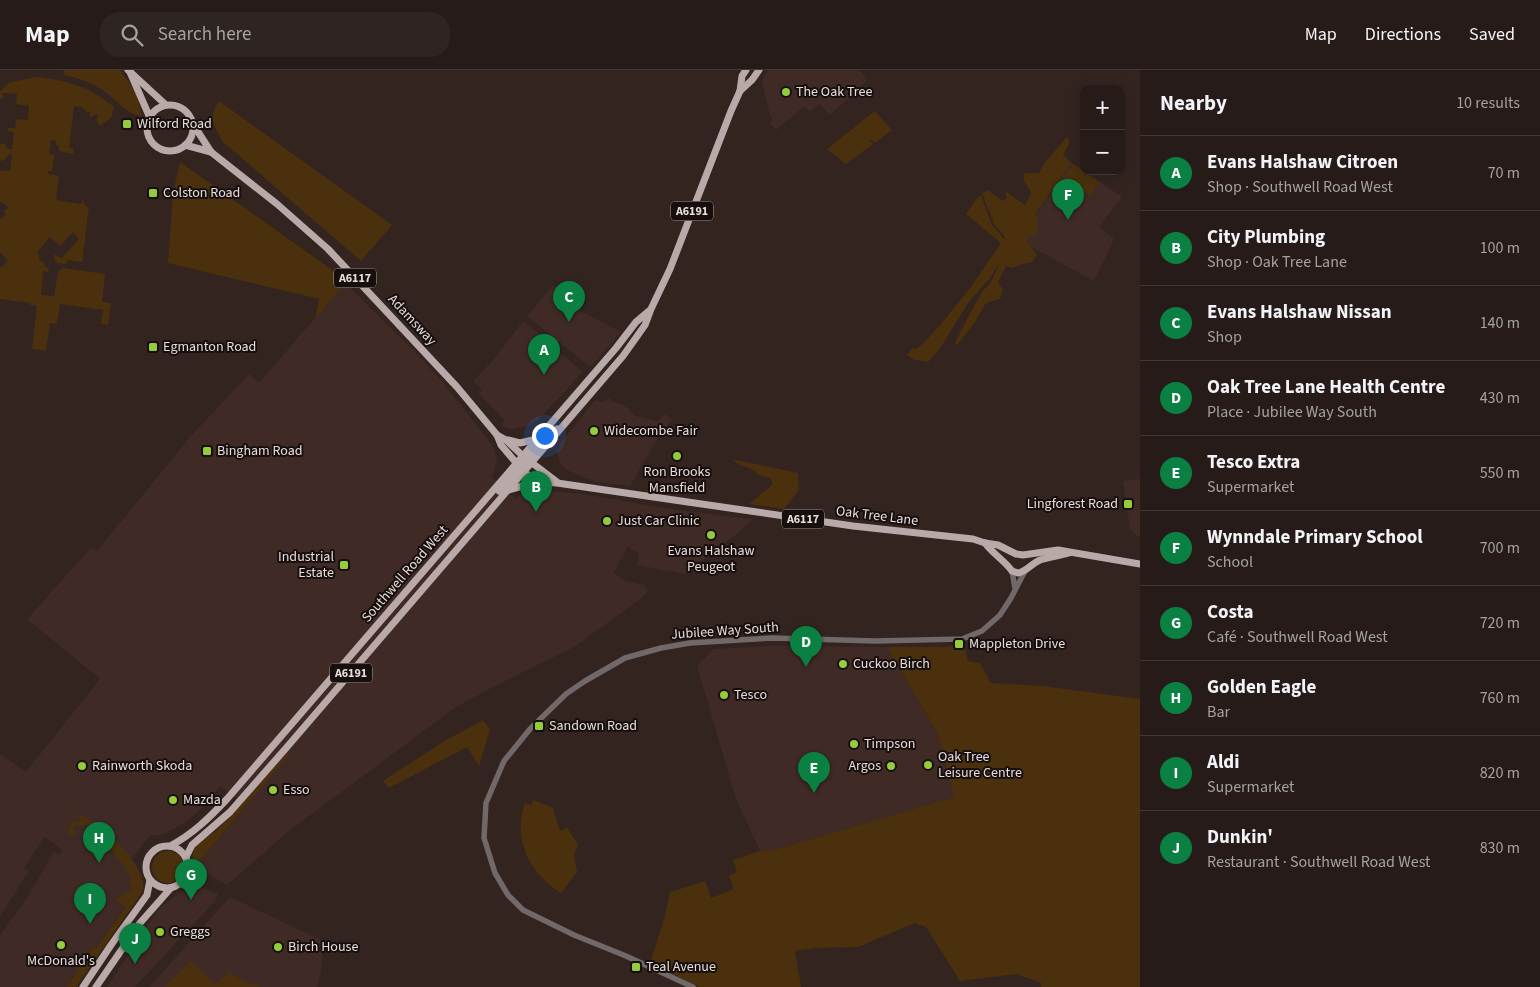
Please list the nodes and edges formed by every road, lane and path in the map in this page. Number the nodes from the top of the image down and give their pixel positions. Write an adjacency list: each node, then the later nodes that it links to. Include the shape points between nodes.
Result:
1 (746, 70): 4 (main road, Southwell Road West / A6191)
2 (759, 70): 4 (main road, Southwell Road West / A6191)
3 (129, 71): 5 (main road, A6117); 6 (main road, A6117)
4 (740, 91): 10 (main road, Southwell Road West / A6191)
5 (166, 105): 6 (main road); 7 (main road, A6117, via 184,110)
6 (150, 118): 8 (main road, A6117, via 150,138 158,146 170,150)
7 (193, 124): 8 (main road, via 192,136); 9 (main road, Adamsway / A6117)
8 (184, 145): 9 (main road, Adamsway / A6117)
9 (211, 152): 11 (main road, Adamsway / A6117, via 328,249 457,387)
10 (651, 309): 12 (main road, Southwell Road West / A6191, via 636,322); 14 (main road, Southwell Road West / A6191, via 645,325 623,356 566,423)
11 (497, 435): 13 (main road, Adamsway / A6117); 15 (main road, Adamsway / A6117)
12 (537, 439): 13 (main road, via 520,443); 14 (main road, Southwell Road West / A6191)
13 (506, 440): 14 (main road, Adamsway / A6117)
14 (527, 460): 15 (main road, Southwell Road West / A6191); 15 (main road); 17 (main road, A6117)
15 (520, 468): 16 (main road, Oak Tree Lane / A6117, via 534,480); 18 (main road, Southwell Road West / A6191); 26 (main road, Southwell Road West / A6191, via 476,511 227,799 201,827)
16 (544, 483): 17 (main road, Oak Tree Lane / A6117); 18 (main road)
17 (557, 483): 19 (main road, Oak Tree Lane / A6117)
18 (508, 491): 27 (main road, Southwell Road West / A6191, via 230,812 192,845)
19 (985, 543): 21 (main road, Oak Tree Lane / A6117); 23 (main road)
20 (1069, 553): 21 (main road, via 1058,550); 22 (main road); 24 (main road, via 1041,560)
21 (1020, 554): 23 (main road, via 1009,559); 24 (main road, via 1027,559)
22 (1140, 564)
23 (1010, 568): 24 (main road, via 1018,573); 25 (street)
24 (1026, 570): 25 (street, Jubilee Way South)
25 (1015, 588): 32 (street, Jubilee Way South, via 1007,606 992,623 962,639 772,638 690,643 624,658 566,694 530,729 504,761 486,803 484,838 495,873 508,895 523,910)
26 (170, 846): 27 (main road); 28 (main road, via 160,847 150,854 146,872)
27 (186, 857): 29 (main road, via 185,879)
28 (150, 880): 29 (main road, via 158,887); 30 (main road, via 147,895)
29 (170, 889): 31 (main road, via 140,923)
30 (83, 987)
31 (96, 987)
32 (693, 987)

